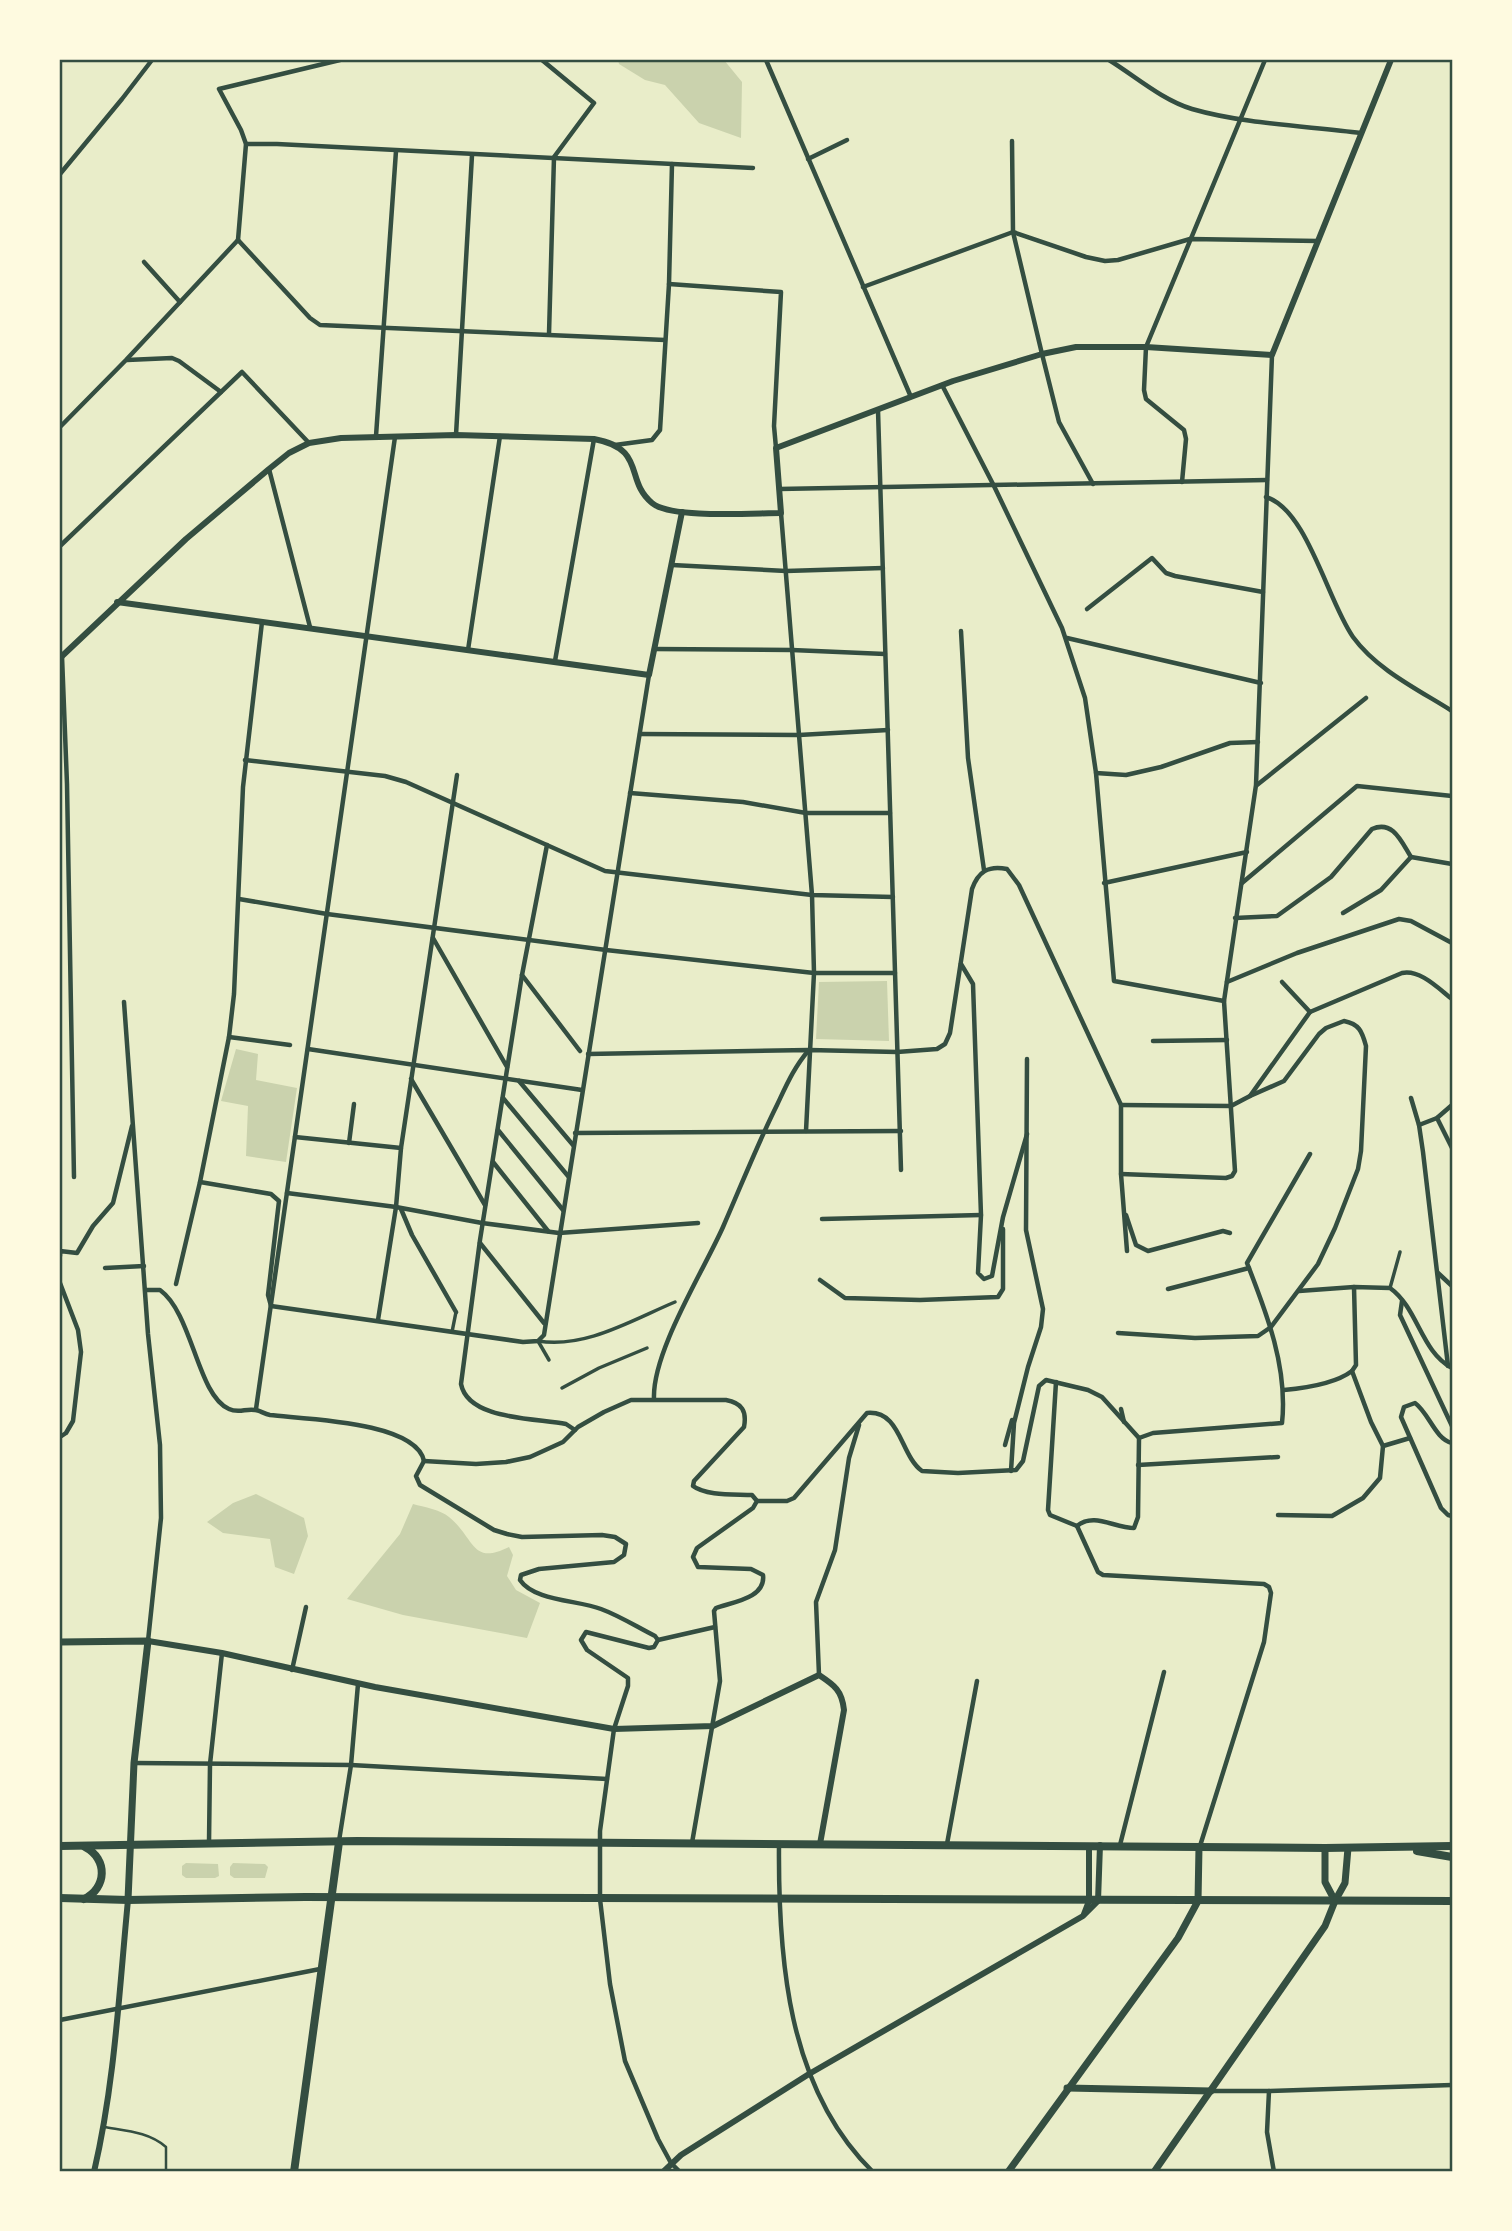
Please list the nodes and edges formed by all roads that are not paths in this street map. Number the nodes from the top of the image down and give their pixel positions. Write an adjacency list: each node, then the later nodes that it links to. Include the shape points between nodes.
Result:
1 (152, 60): 19 (street)
2 (340, 60): 12 (street, via 219,89)
3 (542, 60): 15 (street, via 594,103)
4 (766, 60): 16 (street)
5 (1109, 60): 8 (street, via 1177,103)
6 (1265, 60): 8 (street)
7 (1391, 60): 9 (street)
8 (1242, 118): 9 (street); 21 (street)
9 (1362, 133): 23 (street)
10 (847, 140): 16 (street)
11 (1012, 141): 20 (street)
12 (246, 144): 13 (street); 22 (street)
13 (396, 151): 14 (street); 28 (street)
14 (472, 155): 15 (street); 29 (street)
15 (554, 157): 17 (street); 30 (street)
16 (808, 159): 26 (street)
17 (672, 164): 18 (street); 25 (street)
18 (753, 168)
19 (60, 174)
20 (1013, 232): 21 (street, via 1105,261); 26 (street); 33 (street)
21 (1190, 239): 23 (street); 32 (street)
22 (238, 240): 27 (street); 28 (street, via 315,323)
23 (1319, 241): 34 (street)
24 (144, 262): 27 (street)
25 (669, 284): 31 (street); 48 (street, via 781,292)
26 (863, 287): 38 (street)
27 (180, 302): 35 (street)
28 (383, 327): 29 (street); 43 (street)
29 (461, 330): 30 (street); 41 (street)
30 (549, 334): 31 (street)
31 (666, 340): 47 (street, via 660,430 652,440)
32 (1146, 347): 33 (street, via 1076,347); 34 (street); 51 (street, via 1146,399 1184,430)
33 (1042, 354): 36 (street); 52 (street, via 1059,422)
34 (1272, 355): 50 (street)
35 (126, 360): 37 (street, via 172,358); 40 (street)
36 (942, 385): 38 (street); 53 (street)
37 (222, 392): 46 (street, via 242,372); 59 (street)
38 (911, 397): 39 (street)
39 (878, 410): 48 (street); 54 (street)
40 (60, 427)
41 (456, 435): 42 (street); 44 (street)
42 (500, 435): 45 (street); 72 (street)
43 (376, 436): 44 (street); 46 (street)
44 (394, 437): 69 (street)
45 (594, 439): 47 (street); 76 (street)
46 (309, 443): 49 (street)
47 (615, 445): 57 (street, via 628,457 654,505)
48 (776, 448): 55 (street)
49 (269, 468): 64 (street); 67 (street)
50 (1266, 480): 51 (street); 56 (street)
51 (1182, 482): 52 (street)
52 (1093, 484): 53 (street)
53 (994, 486): 54 (street); 70 (street)
54 (880, 488): 55 (street); 61 (street)
55 (779, 489): 58 (street)
56 (1266, 497): 63 (street); 80 (street, via 1279,503 1304,534 1343,621 1363,648)
57 (682, 512): 58 (street); 60 (street)
58 (781, 513): 62 (street)
59 (60, 546)
60 (671, 565): 62 (street); 71 (street)
61 (883, 568): 62 (street); 74 (street)
62 (786, 571): 73 (street)
63 (1264, 592): 65 (street, via 1175,576 1152,558); 78 (street)
64 (117, 602): 66 (street); 75 (street)
65 (1087, 609)
66 (262, 622): 67 (street); 85 (street)
67 (310, 627): 69 (street)
68 (961, 631): 101 (street, via 968,758)
69 (366, 635): 72 (street); 86 (street)
70 (1067, 638): 78 (street); 87 (street, via 1085,698)
71 (654, 649): 73 (street); 77 (street)
72 (468, 650): 76 (street)
73 (792, 650): 74 (street); 83 (street)
74 (885, 654): 81 (street)
75 (61, 657): 99 (street)
76 (555, 661): 77 (street)
77 (649, 675): 82 (street)
78 (1261, 682): 84 (street)
79 (1366, 698): 89 (street)
80 (1452, 711)
81 (888, 730): 83 (street); 94 (street)
82 (640, 734): 83 (street); 90 (street)
83 (799, 735): 93 (street)
84 (1258, 742): 87 (street, via 1230,743 1126,775); 89 (street)
85 (246, 760): 86 (street); 107 (street)
86 (347, 772): 92 (street, via 385,776); 109 (street)
87 (1096, 773): 103 (street)
88 (457, 775): 92 (street)
89 (1256, 785): 96 (street)
90 (630, 793): 93 (street, via 743,802); 102 (street)
91 (1452, 796): 104 (street, via 1357,786)
92 (454, 802): 95 (street); 111 (street)
93 (806, 813): 94 (street); 105 (street)
94 (890, 813): 106 (street)
95 (547, 845): 102 (street); 113 (street)
96 (1247, 852): 103 (street); 104 (street)
97 (1412, 857): 100 (street); 108 (street, via 1381,890); 110 (street, via 1392,828 1378,826 1331,877 1277,916)
98 (60, 859): 99 (street)
99 (69, 859): 168 (street)
100 (1452, 864)
101 (984, 870): 116 (street, via 972,889); 146 (street, via 1001,868 1012,874)
102 (618, 872): 105 (street); 115 (street)
103 (1104, 883): 123 (street, via 1114,981)
104 (1242, 883): 110 (street)
105 (812, 895): 106 (street); 117 (street)
106 (893, 897): 118 (street)
107 (239, 899): 109 (street); 126 (street)
108 (1343, 913)
109 (327, 914): 111 (street); 130 (street)
110 (1235, 918): 121 (street)
111 (434, 926): 112 (street); 113 (street)
112 (433, 937): 136 (street); 137 (street)
113 (528, 940): 115 (street); 119 (street)
114 (1452, 943): 121 (street, via 1399,919 1297,953)
115 (606, 950): 117 (street); 134 (street)
116 (961, 963): 133 (street, via 945,1044 937,1049); 175 (street, via 973,984)
117 (814, 973): 118 (street); 131 (street)
118 (895, 973): 133 (street)
119 (522, 975): 132 (street); 137 (street)
120 (1282, 982): 125 (street)
121 (1226, 983): 123 (street)
122 (1452, 999): 125 (street, via 1408,971)
123 (1224, 1001): 127 (street)
124 (124, 1002): 149 (street)
125 (1310, 1012): 142 (street)
126 (229, 1037): 129 (street); 169 (street)
127 (1227, 1040): 128 (street); 148 (street)
128 (1153, 1041)
129 (290, 1045)
130 (307, 1049): 136 (street); 158 (street)
131 (809, 1050): 133 (street); 134 (street); 153 (street, via 797,1063); 154 (street)
132 (580, 1051): 134 (street)
133 (897, 1052): 155 (street)
134 (588, 1057): 141 (street)
135 (1027, 1059): 157 (street)
136 (414, 1065): 138 (street); 139 (street)
137 (508, 1067): 139 (street)
138 (411, 1079): 161 (street); 171 (street)
139 (506, 1079): 140 (street); 143 (street)
140 (519, 1080): 141 (street); 160 (street)
141 (582, 1090): 156 (street)
142 (1250, 1096): 148 (street); 199 (street, via 1284,1080 1326,1028 1344,1021 1362,1032 1366,1046 1358,1169 1327,1248)
143 (503, 1097): 152 (street); 167 (street)
144 (1411, 1098): 151 (street)
145 (354, 1104): 159 (street)
146 (1121, 1105): 148 (street); 166 (street)
147 (1452, 1105): 150 (street)
148 (1231, 1106): 166 (street, via 1232,1175)
149 (134, 1118): 186 (street, via 113,1203 77,1253 60,1251); 188 (street)
150 (1437, 1118): 151 (street); 162 (street)
151 (1419, 1125): 190 (street)
152 (498, 1129): 164 (street); 174 (street)
153 (764, 1131): 154 (street); 156 (street); 220 (street, via 667,1343)
154 (806, 1131): 155 (street)
155 (901, 1131): 165 (street)
156 (575, 1133): 160 (street)
157 (1027, 1134): 176 (street); 217 (street, via 1026,1230 1043,1309)
158 (295, 1137): 159 (street); 170 (street)
159 (349, 1143): 161 (street)
160 (573, 1145): 167 (street)
161 (401, 1148): 172 (street)
162 (1452, 1148)
163 (1310, 1154): 187 (street)
164 (492, 1162): 171 (street); 180 (street)
165 (901, 1170)
166 (1121, 1174): 173 (street)
167 (568, 1176): 174 (street)
168 (74, 1177)
169 (200, 1182): 193 (street); 203 (street, via 271,1194 279,1202 268,1295)
170 (287, 1193): 172 (street); 203 (street)
171 (485, 1205): 178 (street)
172 (398, 1207): 178 (street); 204 (street); 205 (street)
173 (1123, 1207): 182 (street, via 1136,1245 1143,1250); 184 (street)
174 (563, 1210): 181 (street)
175 (981, 1215): 176 (street, via 978,1273 984,1279 992,1276); 177 (street)
176 (1003, 1217): 191 (street, via 1003,1289 998,1297 845,1298)
177 (821, 1219)
178 (482, 1223): 180 (street); 183 (street)
179 (698, 1223): 181 (street)
180 (548, 1231): 181 (street)
181 (559, 1233): 206 (street)
182 (1230, 1233)
183 (479, 1242): 206 (street); 210 (street)
184 (1127, 1251)
185 (1400, 1252): 196 (street)
186 (60, 1256)
187 (1248, 1265): 197 (street); 207 (street)
188 (144, 1266): 189 (street); 198 (street)
189 (105, 1268)
190 (1437, 1272): 194 (street); 214 (street)
191 (820, 1280)
192 (60, 1283): 227 (street, via 78,1330 81,1352 72,1421)
193 (176, 1284)
194 (1452, 1284): 200 (street)
195 (1354, 1287): 196 (street); 199 (street); 215 (street, via 1356,1365)
196 (1390, 1288): 201 (street)
197 (1168, 1289)
198 (146, 1290): 221 (street, via 160,1290 175,1305 211,1390 223,1406 235,1412); 245 (street, via 160,1445 161,1518)
199 (1298, 1292): 207 (street)
200 (1452, 1293)
201 (1402, 1301): 214 (street, via 1431,1349); 225 (street, via 1400,1315)
202 (675, 1302): 211 (street, via 570,1342)
203 (271, 1306): 205 (street); 221 (street)
204 (456, 1312): 208 (street)
205 (378, 1320): 208 (street)
206 (544, 1324): 211 (street, via 544,1335)
207 (1271, 1327): 209 (street, via 1258,1336 1220,1338); 219 (street)
208 (452, 1332): 210 (street)
209 (1118, 1334)
210 (467, 1336): 211 (street); 226 (street, via 461,1384 470,1402 480,1409 566,1424)
211 (538, 1341): 213 (street)
212 (647, 1348): 218 (street)
213 (550, 1360)
214 (1450, 1367)
215 (1352, 1371): 219 (street, via 1316,1385); 232 (street)
216 (1056, 1381): 224 (street, via 1102,1397); 236 (street, via 1040,1385 1021,1467); 240 (street, via 1048,1510 1054,1518)
217 (1024, 1382): 231 (street); 236 (street, via 1014,1423)
218 (562, 1388)
219 (1284, 1390): 228 (street, via 1282,1423)
220 (654, 1399): 226 (street, via 631,1400); 237 (street, via 726,1400 744,1409 744,1427 693,1486 752,1495)
221 (256, 1409): 234 (street, via 385,1431 412,1445)
222 (1121, 1409): 224 (street)
223 (860, 1421): 236 (street, via 867,1413 887,1417 922,1471); 237 (street, via 794,1498); 249 (street, via 849,1458 835,1550 816,1602)
224 (1125, 1423): 228 (street)
225 (1452, 1426)
226 (575, 1430): 234 (street, via 550,1449 506,1462)
227 (60, 1437)
228 (1139, 1437): 235 (street)
229 (1410, 1438): 230 (street, via 1401,1417 1409,1403 1415,1403 1442,1438); 232 (street); 239 (street, via 1441,1508)
230 (1452, 1443)
231 (1004, 1445)
232 (1383, 1446): 238 (street, via 1380,1478 1363,1498 1342,1512 1332,1516)
233 (1278, 1457): 235 (street)
234 (424, 1461): 243 (street, via 416,1476 420,1485 494,1530 522,1537 602,1535 622,1540 626,1550 614,1563 539,1569 521,1575 520,1580 556,1599 598,1608)
235 (1138, 1465): 240 (street, via 1134,1528 1093,1519)
236 (1011, 1471)
237 (757, 1501): 242 (street, via 697,1548 694,1557 701,1569 751,1569 763,1575 758,1593 716,1608)
238 (1278, 1515)
239 (1452, 1517)
240 (1077, 1526): 272 (street, via 1103,1575 1264,1584 1272,1593 1264,1642)
241 (306, 1606): 247 (street)
242 (715, 1627): 243 (street); 252 (street, via 720,1681)
243 (657, 1640): 253 (street, via 649,1648 601,1634 582,1635 583,1647 628,1678)
244 (60, 1642): 245 (main road)
245 (148, 1642): 246 (street); 254 (main road)
246 (222, 1653): 247 (street); 255 (street)
247 (292, 1670): 251 (street)
248 (1164, 1672): 267 (street)
249 (819, 1675): 252 (street); 263 (street, via 838,1687 844,1710)
250 (977, 1681): 265 (street)
251 (358, 1684): 253 (street); 256 (street)
252 (713, 1726): 253 (street); 261 (street)
253 (614, 1729): 257 (street)
254 (134, 1763): 255 (street); 264 (main road)
255 (211, 1764): 256 (street); 259 (street)
256 (351, 1765): 257 (street); 258 (street)
257 (607, 1779): 260 (street)
258 (339, 1842): 259 (main road); 260 (main road); 278 (main road)
259 (209, 1843): 264 (main road)
260 (600, 1843): 261 (main road); 280 (street)
261 (692, 1843): 262 (main road)
262 (779, 1844): 263 (main road); 282 (street)
263 (820, 1844): 265 (main road)
264 (130, 1845): 269 (main road); 281 (main road)
265 (947, 1845): 270 (main road)
266 (1100, 1845): 267 (main road); 270 (main road); 283 (street)
267 (1120, 1845): 272 (main road)
268 (60, 1846): 269 (main road)
269 (83, 1846): 279 (main road, via 94,1853 102,1870 98,1888)
270 (1089, 1846): 283 (street)
271 (1452, 1846): 273 (main road)
272 (1199, 1847): 274 (main road); 284 (main road)
273 (1386, 1847): 275 (main road); 276 (main road)
274 (1325, 1848): 275 (main road); 285 (main road, via 1326,1887)
275 (1348, 1848): 285 (main road, via 1345,1884)
276 (1452, 1857)
277 (60, 1898): 279 (main road)
278 (331, 1898): 280 (main road); 281 (main road); 287 (main road)
279 (84, 1899): 281 (main road)
280 (600, 1899): 282 (main road); 296 (street, via 625,2061)
281 (128, 1900): 288 (street)
282 (778, 1900): 283 (main road); 290 (street, via 786,1975)
283 (1094, 1901): 284 (main road); 290 (street, via 1083,1916)
284 (1198, 1901): 285 (main road); 292 (main road, via 1178,1938)
285 (1335, 1901): 286 (main road); 293 (main road, via 1325,1926)
286 (1452, 1901)
287 (320, 1969): 288 (street); 299 (main road)
288 (119, 2010): 289 (street); 295 (street)
289 (60, 2020)
290 (809, 2074): 296 (street); 302 (street, via 835,2123)
291 (1452, 2085): 294 (street)
292 (1067, 2088): 293 (main road); 303 (main road)
293 (1211, 2091): 294 (street); 304 (main road)
294 (1269, 2091): 305 (street, via 1267,2133)
295 (104, 2127): 297 (street); 298 (lane, via 157,2139 166,2147)
296 (671, 2163): 300 (street); 301 (street)
297 (94, 2172)
298 (166, 2172)
299 (293, 2172)
300 (663, 2172)
301 (680, 2172)
302 (873, 2172)
303 (1008, 2172)
304 (1154, 2172)
305 (1274, 2172)

